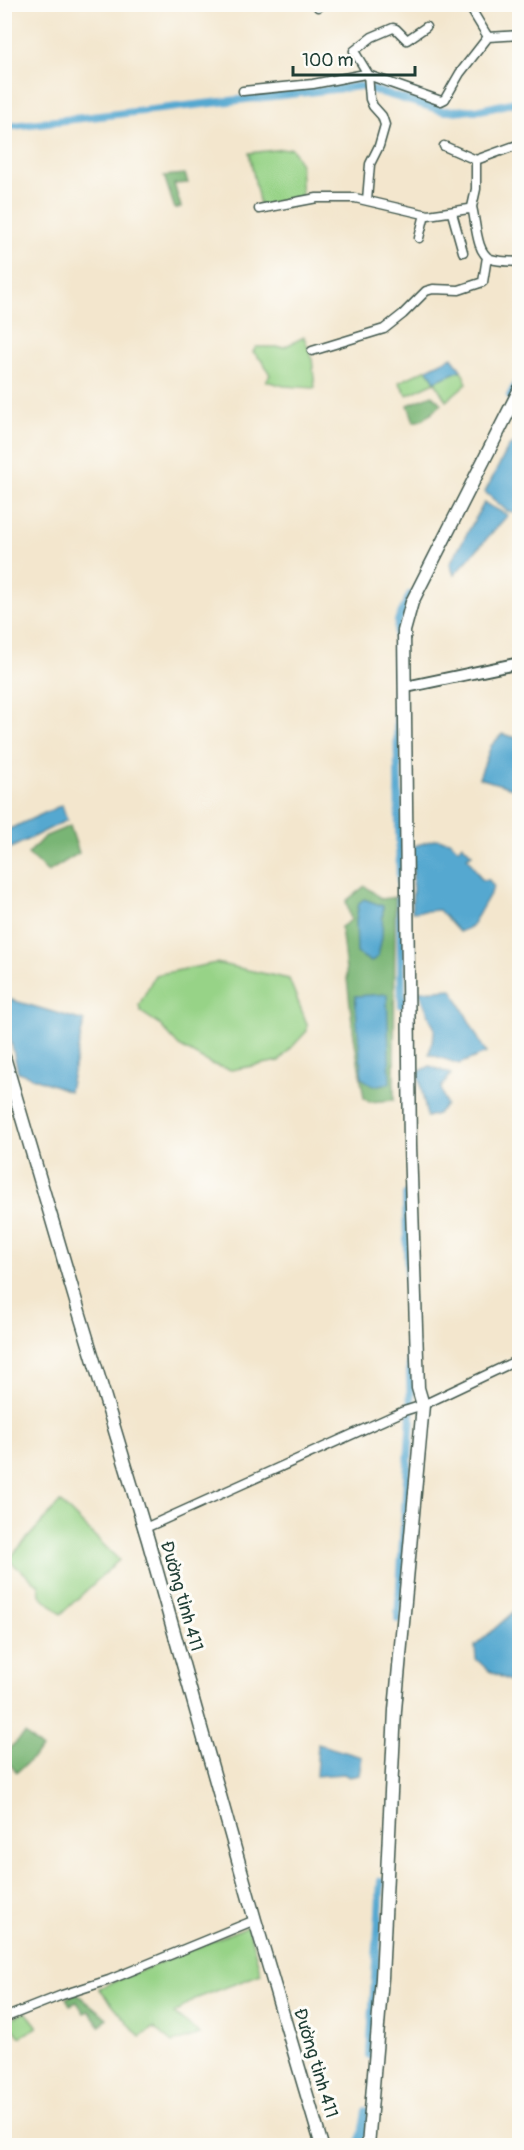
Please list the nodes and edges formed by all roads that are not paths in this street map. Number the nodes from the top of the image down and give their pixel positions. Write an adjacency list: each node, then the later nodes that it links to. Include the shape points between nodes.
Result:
1 (468, 4): 4 (street)
2 (426, 27): 5 (street, via 407,40 394,28 354,49)
3 (519, 35): 4 (street)
4 (488, 37): 5 (street, via 443,101)
5 (368, 74): 6 (street); 10 (street, via 370,99 385,125 370,164)
6 (243, 92)
7 (519, 144): 9 (street)
8 (444, 146): 9 (street)
9 (476, 160): 11 (street)
10 (367, 200): 12 (street, via 317,198); 14 (street)
11 (472, 207): 13 (street); 17 (street, via 479,243)
12 (259, 209)
13 (452, 213): 14 (street); 16 (street)
14 (424, 214): 15 (street)
15 (419, 238)
16 (463, 252)
17 (487, 257): 18 (street); 19 (street, via 483,282 459,290 426,291 384,328)
18 (519, 262)
19 (312, 351)
20 (519, 389): 22 (main road, via 412,602 404,631)
21 (519, 663): 22 (street)
22 (405, 687): 25 (main road, via 410,1146 418,1388)
23 (4, 1057): 26 (main road, Đường tỉnh 411)
24 (519, 1359): 25 (street)
25 (422, 1406): 26 (street); 30 (main road, via 395,1710 382,1977)
26 (143, 1529): 27 (main road, Đường tỉnh 411)
27 (255, 1920): 28 (street); 29 (main road, Đường tỉnh 411)
28 (4, 2018)
29 (322, 2145)
30 (368, 2145)

